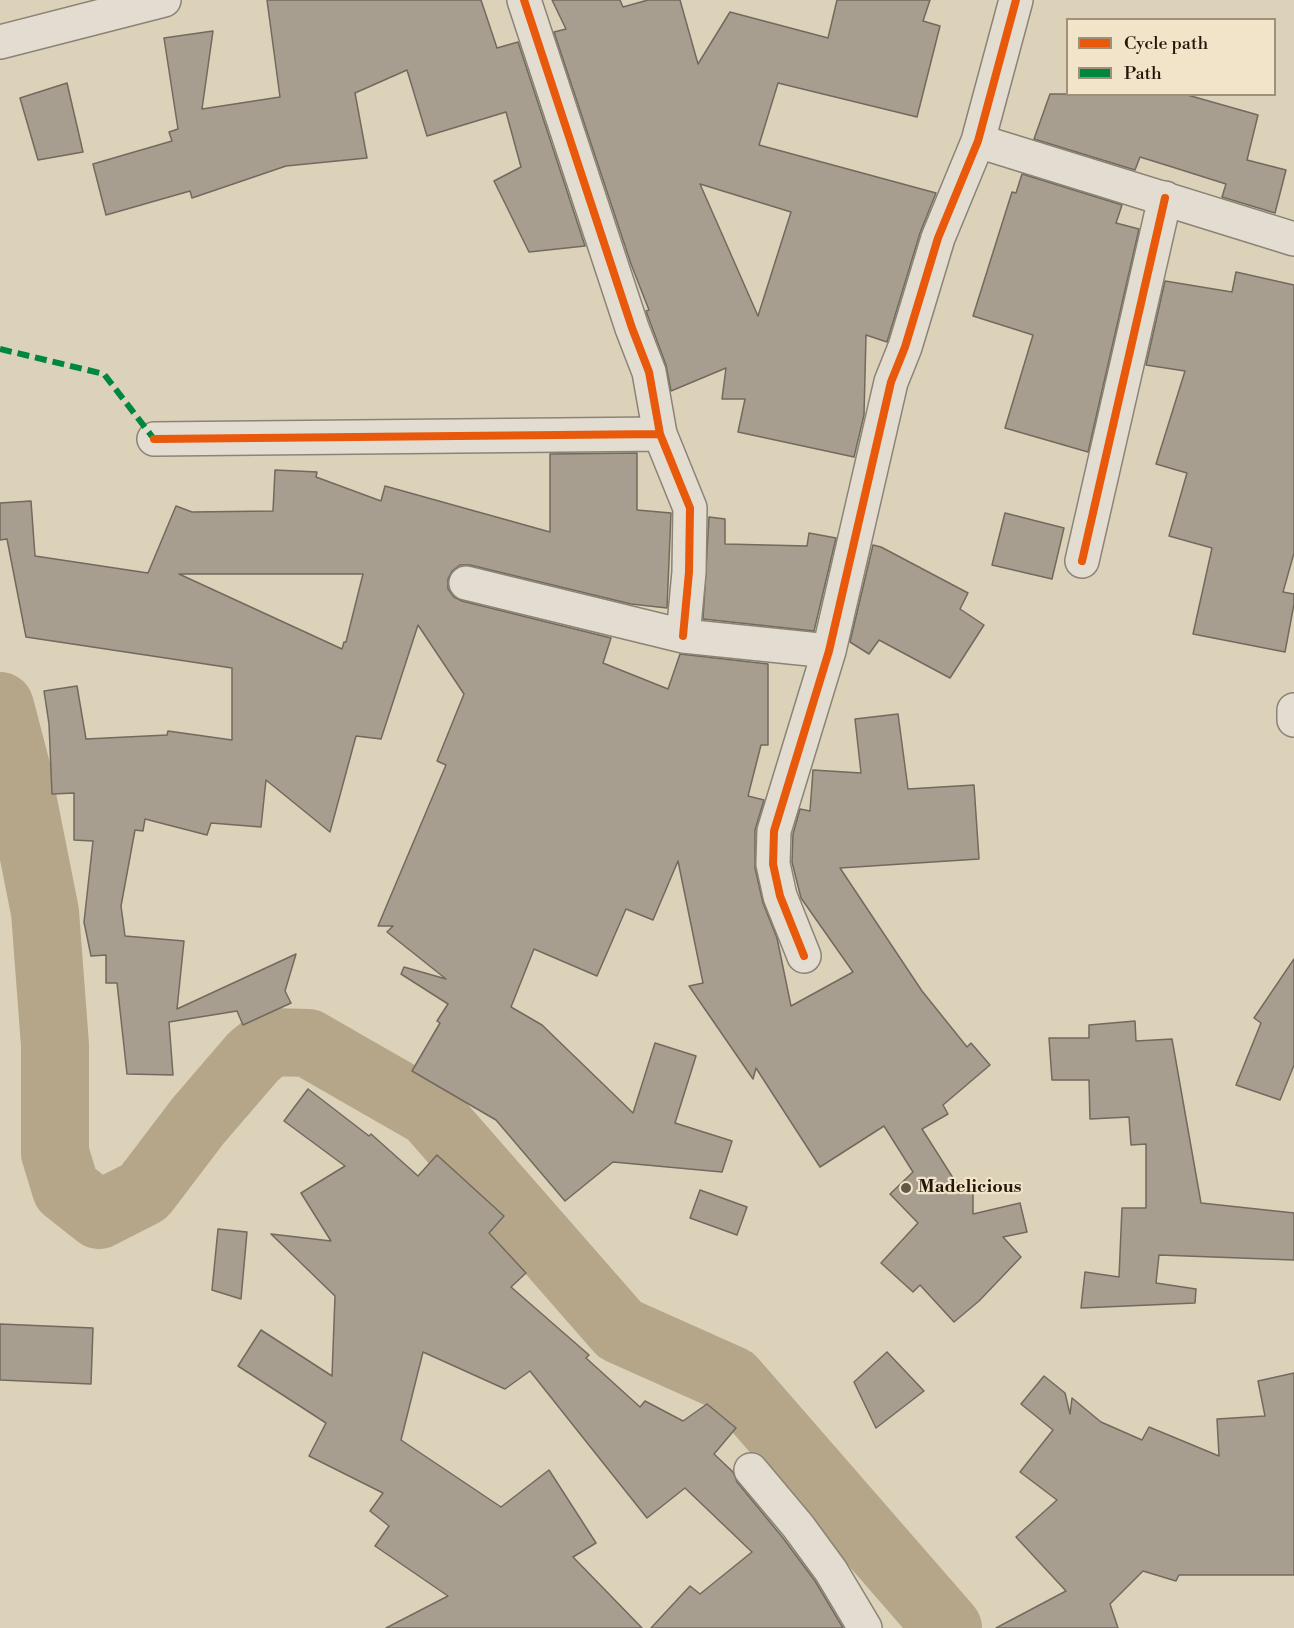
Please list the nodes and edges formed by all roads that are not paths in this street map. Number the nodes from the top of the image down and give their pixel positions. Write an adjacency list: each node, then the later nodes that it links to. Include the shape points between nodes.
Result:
1 (164, 0): 4 (street)
2 (524, 0): 8 (street, via 649,372)
3 (1016, 0): 5 (street)
4 (0, 42)
5 (978, 141): 6 (street); 13 (street, via 938,238 891,382)
6 (1165, 198): 7 (street); 10 (street)
7 (1294, 239)
8 (660, 434): 9 (street); 12 (street, via 690,508)
9 (154, 439)
10 (1082, 561)
11 (466, 583): 12 (street)
12 (683, 636): 13 (street)
13 (829, 651): 16 (street, via 774,831 773,864 780,896)
14 (1294, 710): 15 (street)
15 (1294, 720)
16 (804, 956)
17 (751, 1470): 18 (street, via 831,1571)
18 (865, 1628)

